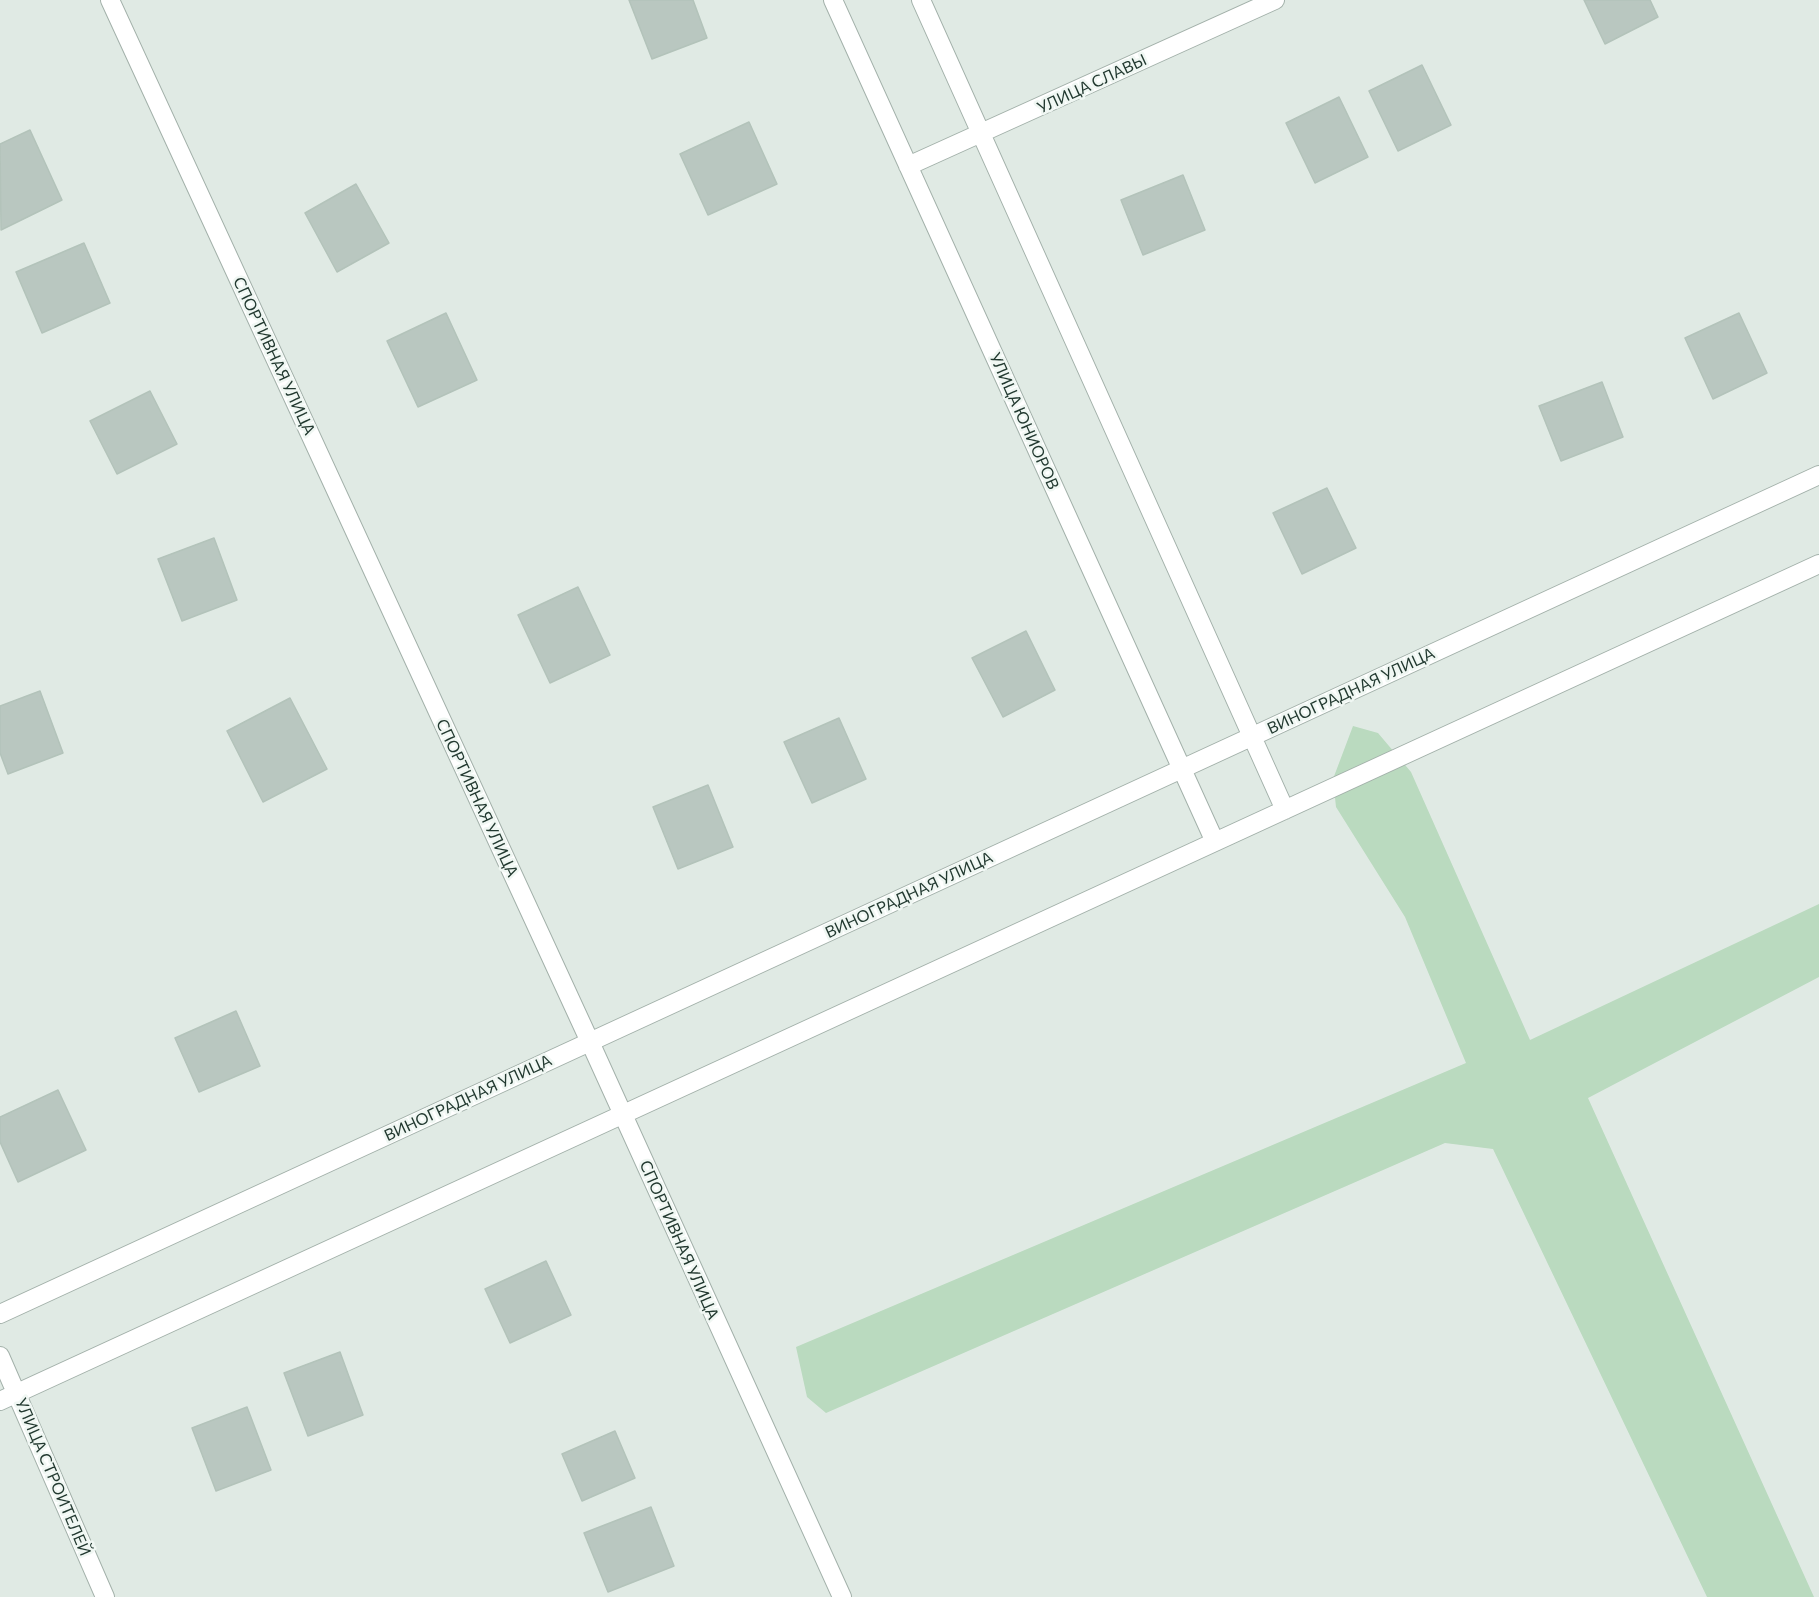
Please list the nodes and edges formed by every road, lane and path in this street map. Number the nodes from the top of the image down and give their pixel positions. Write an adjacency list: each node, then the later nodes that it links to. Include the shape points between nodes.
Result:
1 (110, 0): 13 (street, СПОРТИВНАЯ УЛИЦА)
2 (833, 0): 6 (street, УЛИЦА ЮНИОРОВ)
3 (921, 0): 5 (street)
4 (1275, 0): 5 (street, УЛИЦА СЛАВЫ)
5 (981, 134): 6 (street, УЛИЦА СЛАВЫ); 9 (street)
6 (908, 166): 10 (street, УЛИЦА ЮНИОРОВ)
7 (1819, 475): 9 (street, ВИНОГРАДНАЯ УЛИЦА)
8 (1819, 564): 11 (street)
9 (1252, 737): 10 (street, ВИНОГРАДНАЯ УЛИЦА); 11 (street)
10 (1182, 769): 12 (street, УЛИЦА ЮНИОРОВ); 13 (street, ВИНОГРАДНАЯ УЛИЦА)
11 (1285, 810): 12 (street)
12 (1215, 842): 14 (street)
13 (590, 1042): 14 (street, СПОРТИВНАЯ УЛИЦА); 15 (street, ВИНОГРАДНАЯ УЛИЦА)
14 (622, 1114): 17 (street); 20 (street, СПОРТИВНАЯ УЛИЦА)
15 (0, 1314)
16 (0, 1356): 17 (street, УЛИЦА СТРОИТЕЛЕЙ)
17 (17, 1393): 18 (street); 19 (street, УЛИЦА СТРОИТЕЛЕЙ)
18 (0, 1401)
19 (105, 1597)
20 (842, 1597)

